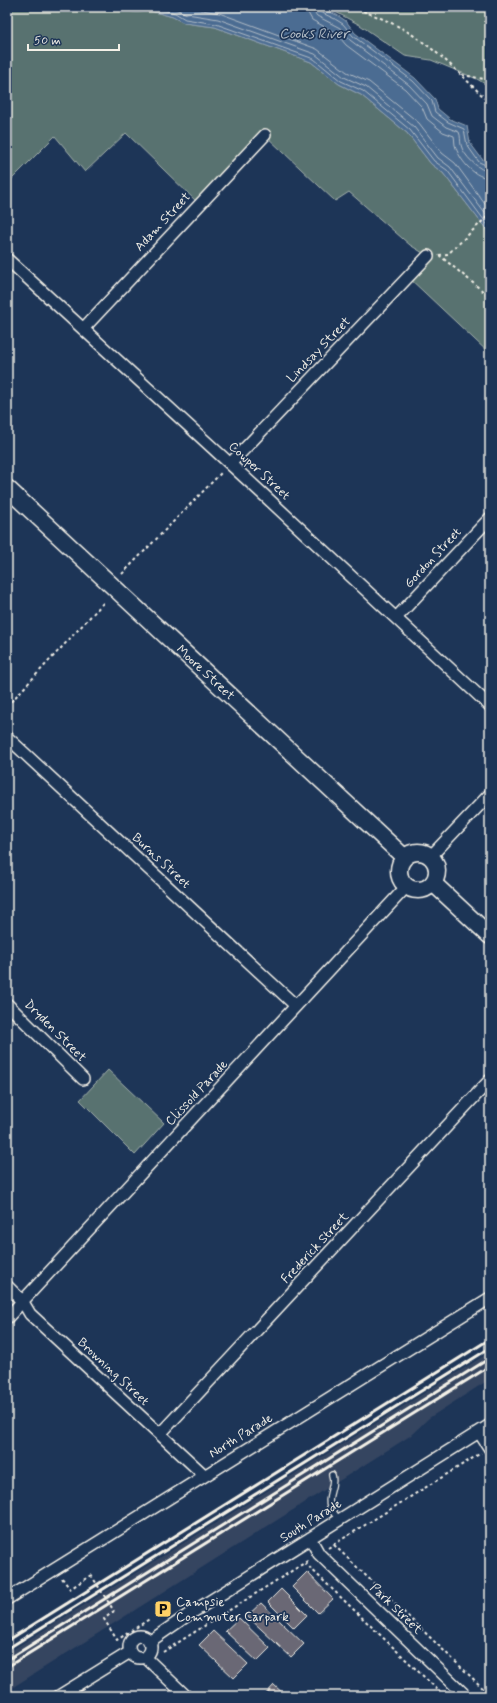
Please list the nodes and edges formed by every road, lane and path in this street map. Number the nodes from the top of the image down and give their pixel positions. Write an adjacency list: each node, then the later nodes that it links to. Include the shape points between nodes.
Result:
1 (352, 7): 2 (path, via 402,29 425,44)
2 (461, 75): 3 (path); 4 (path)
3 (490, 80)
4 (490, 103)
5 (265, 135): 10 (street, Adam Street)
6 (490, 214): 7 (path, via 448,254)
7 (433, 255): 9 (path); 11 (street, Lindsay Street)
8 (7, 259): 10 (street, Cowper Street)
9 (490, 297)
10 (83, 329): 11 (street, Cowper Street)
11 (230, 464): 14 (path); 16 (street, Cowper Street)
12 (7, 488): 22 (street, Moore Street)
13 (490, 518): 16 (street, Gordon Street)
14 (122, 574)
15 (104, 602): 17 (path)
16 (396, 618): 18 (street, Cowper Street)
17 (7, 706)
18 (490, 706)
19 (7, 737): 27 (street, Burns Street)
20 (490, 794): 21 (street)
21 (432, 856): 22 (street, via 420,851); 23 (street, via 438,868)
22 (404, 857): 24 (street, via 399,869 400,878)
23 (433, 883): 24 (street, via 419,890); 25 (street)
24 (407, 886): 27 (street, Clissold Parade)
25 (490, 936)
26 (7, 1004): 28 (street, Dryden Street)
27 (296, 1006): 32 (street, Clissold Parade)
28 (82, 1079)
29 (490, 1080): 36 (street, Frederick Street)
30 (7, 1286): 32 (street, Browning Street)
31 (490, 1298): 38 (street, North Parade)
32 (23, 1302): 33 (street, Clissold Parade); 36 (street, Browning Street, via 30,1314)
33 (7, 1318)
34 (490, 1425): 35 (street, South Parade)
35 (479, 1432): 37 (street); 40 (street, South Parade)
36 (160, 1434): 38 (street, Browning Street)
37 (490, 1449)
38 (204, 1475): 45 (street, North Parade)
39 (332, 1475): 40 (lane, via 334,1480 329,1505)
40 (339, 1520): 41 (street, South Parade)
41 (310, 1538): 47 (street, South Parade); 54 (street, Park Street, via 319,1554)
42 (334, 1544): 50 (path, Park Street)
43 (305, 1563): 53 (path)
44 (70, 1589): 46 (path, bridge, via 91,1575 114,1611 104,1619 117,1640)
45 (7, 1599)
46 (151, 1618)
47 (149, 1642): 48 (street, via 143,1637 135,1638 130,1644); 49 (street, via 150,1650)
48 (130, 1652): 49 (street, via 136,1657); 51 (street)
49 (145, 1657): 52 (street)
50 (490, 1695)
51 (59, 1696)
52 (186, 1696)
53 (444, 1696)
54 (466, 1696)

